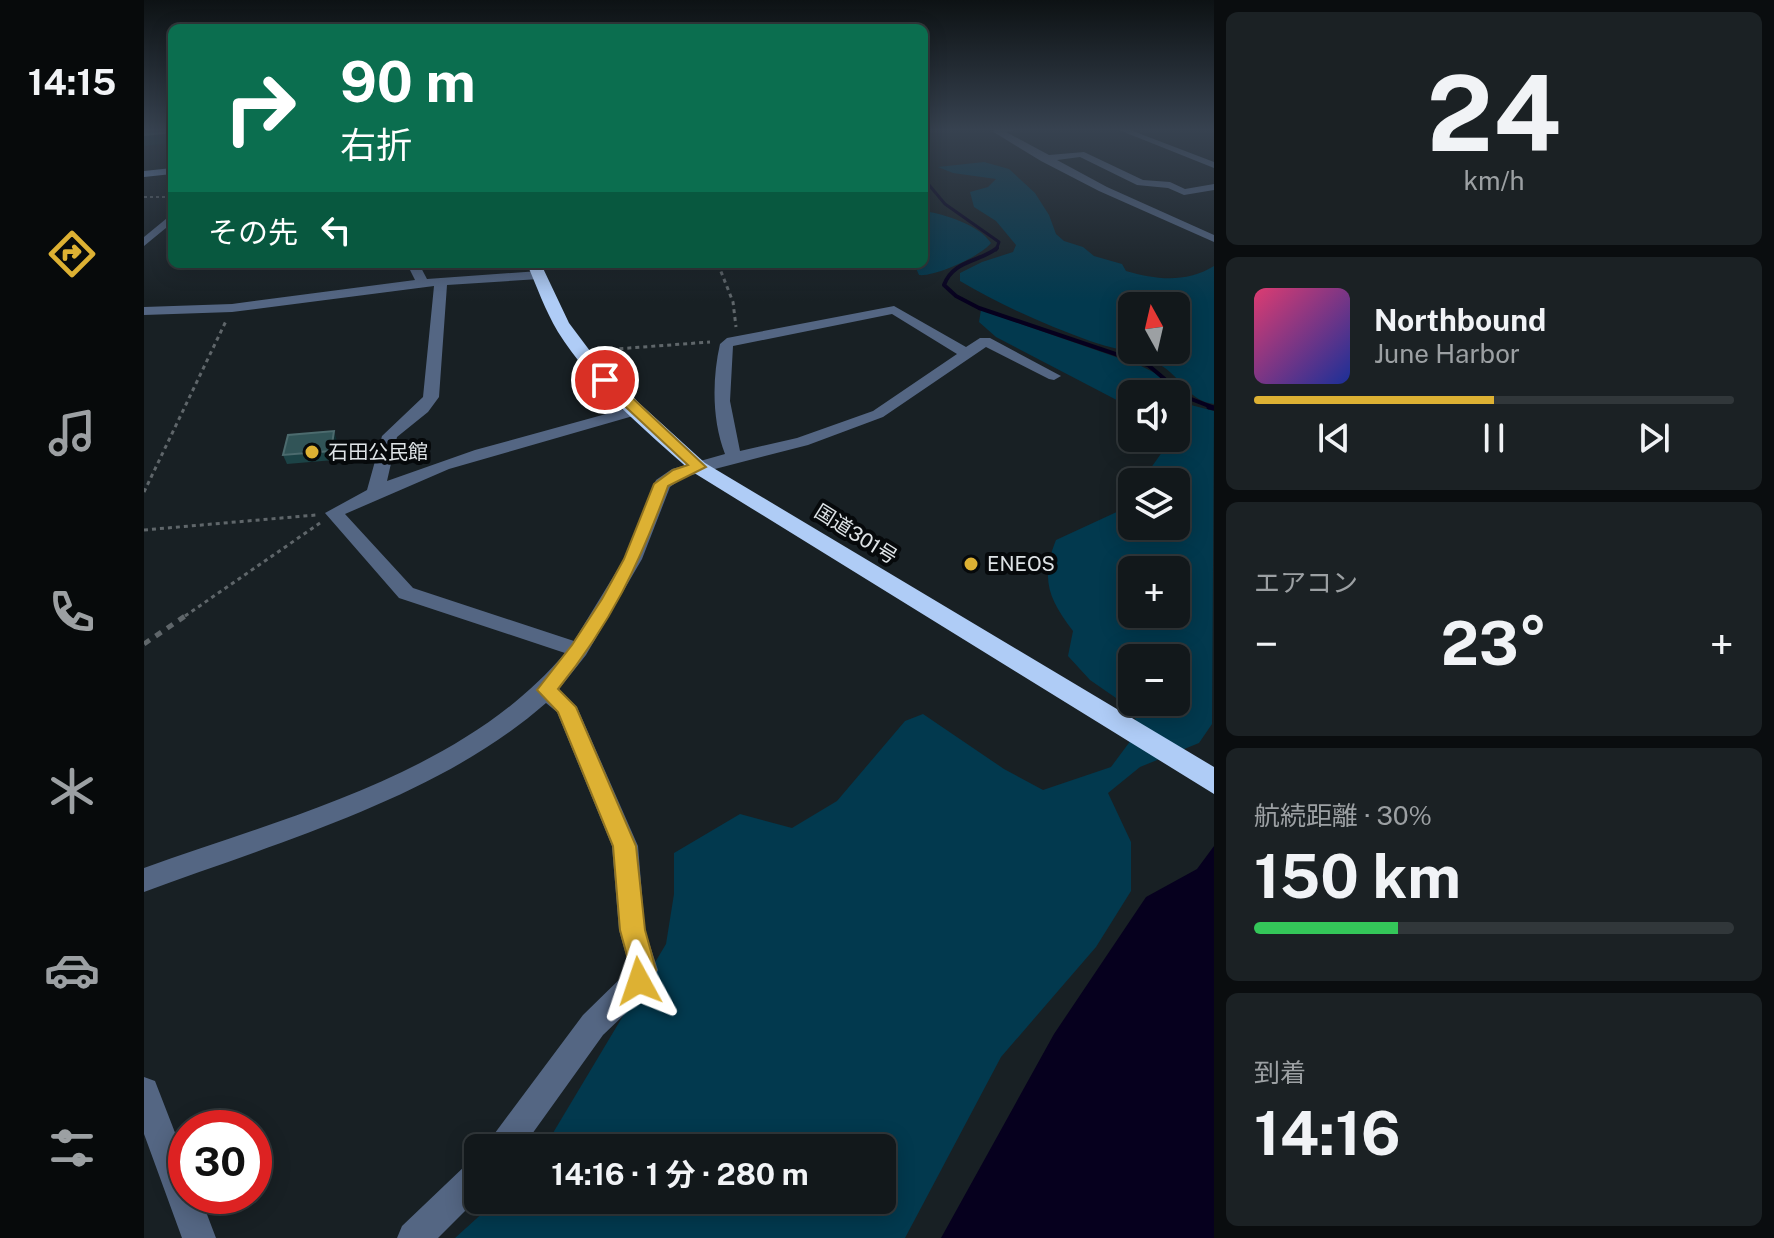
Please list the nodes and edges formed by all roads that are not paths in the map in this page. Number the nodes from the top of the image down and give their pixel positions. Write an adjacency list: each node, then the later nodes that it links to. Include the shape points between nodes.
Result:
1 (1097, 186): 5 (street)
2 (1172, 186): 3 (street, via 1184,192)
3 (1214, 187)
4 (168, 221): 6 (street)
5 (1214, 239)
6 (144, 243)
7 (415, 268): 10 (street)
8 (537, 269): 9 (street); 14 (highway, 国道301号, via 560,322)
9 (441, 282): 10 (street); 17 (street, via 431,397 426,407 391,433)
10 (423, 283): 11 (street, via 232,308)
11 (144, 311)
12 (966, 353): 13 (street, via 990,341); 15 (street, via 878,414 802,442); 15 (street, via 894,310 732,341 721,365 721,385)
13 (1054, 376)
14 (635, 411): 16 (highway, 国道301号); 17 (street, via 492,449)
15 (734, 457): 16 (street)
16 (698, 467): 18 (street, via 662,484 633,559); 20 (highway, 国道301号)
17 (375, 491): 18 (street, via 334,513 406,593)
18 (579, 650): 19 (street)
19 (546, 690): 21 (street, via 466,751 405,781); 23 (street, via 566,707 625,846 632,930 644,970 593,1025)
20 (1214, 782)
21 (144, 880)
22 (144, 1092): 25 (street)
23 (513, 1134)
24 (464, 1189): 26 (street)
25 (199, 1238)
26 (414, 1238)

